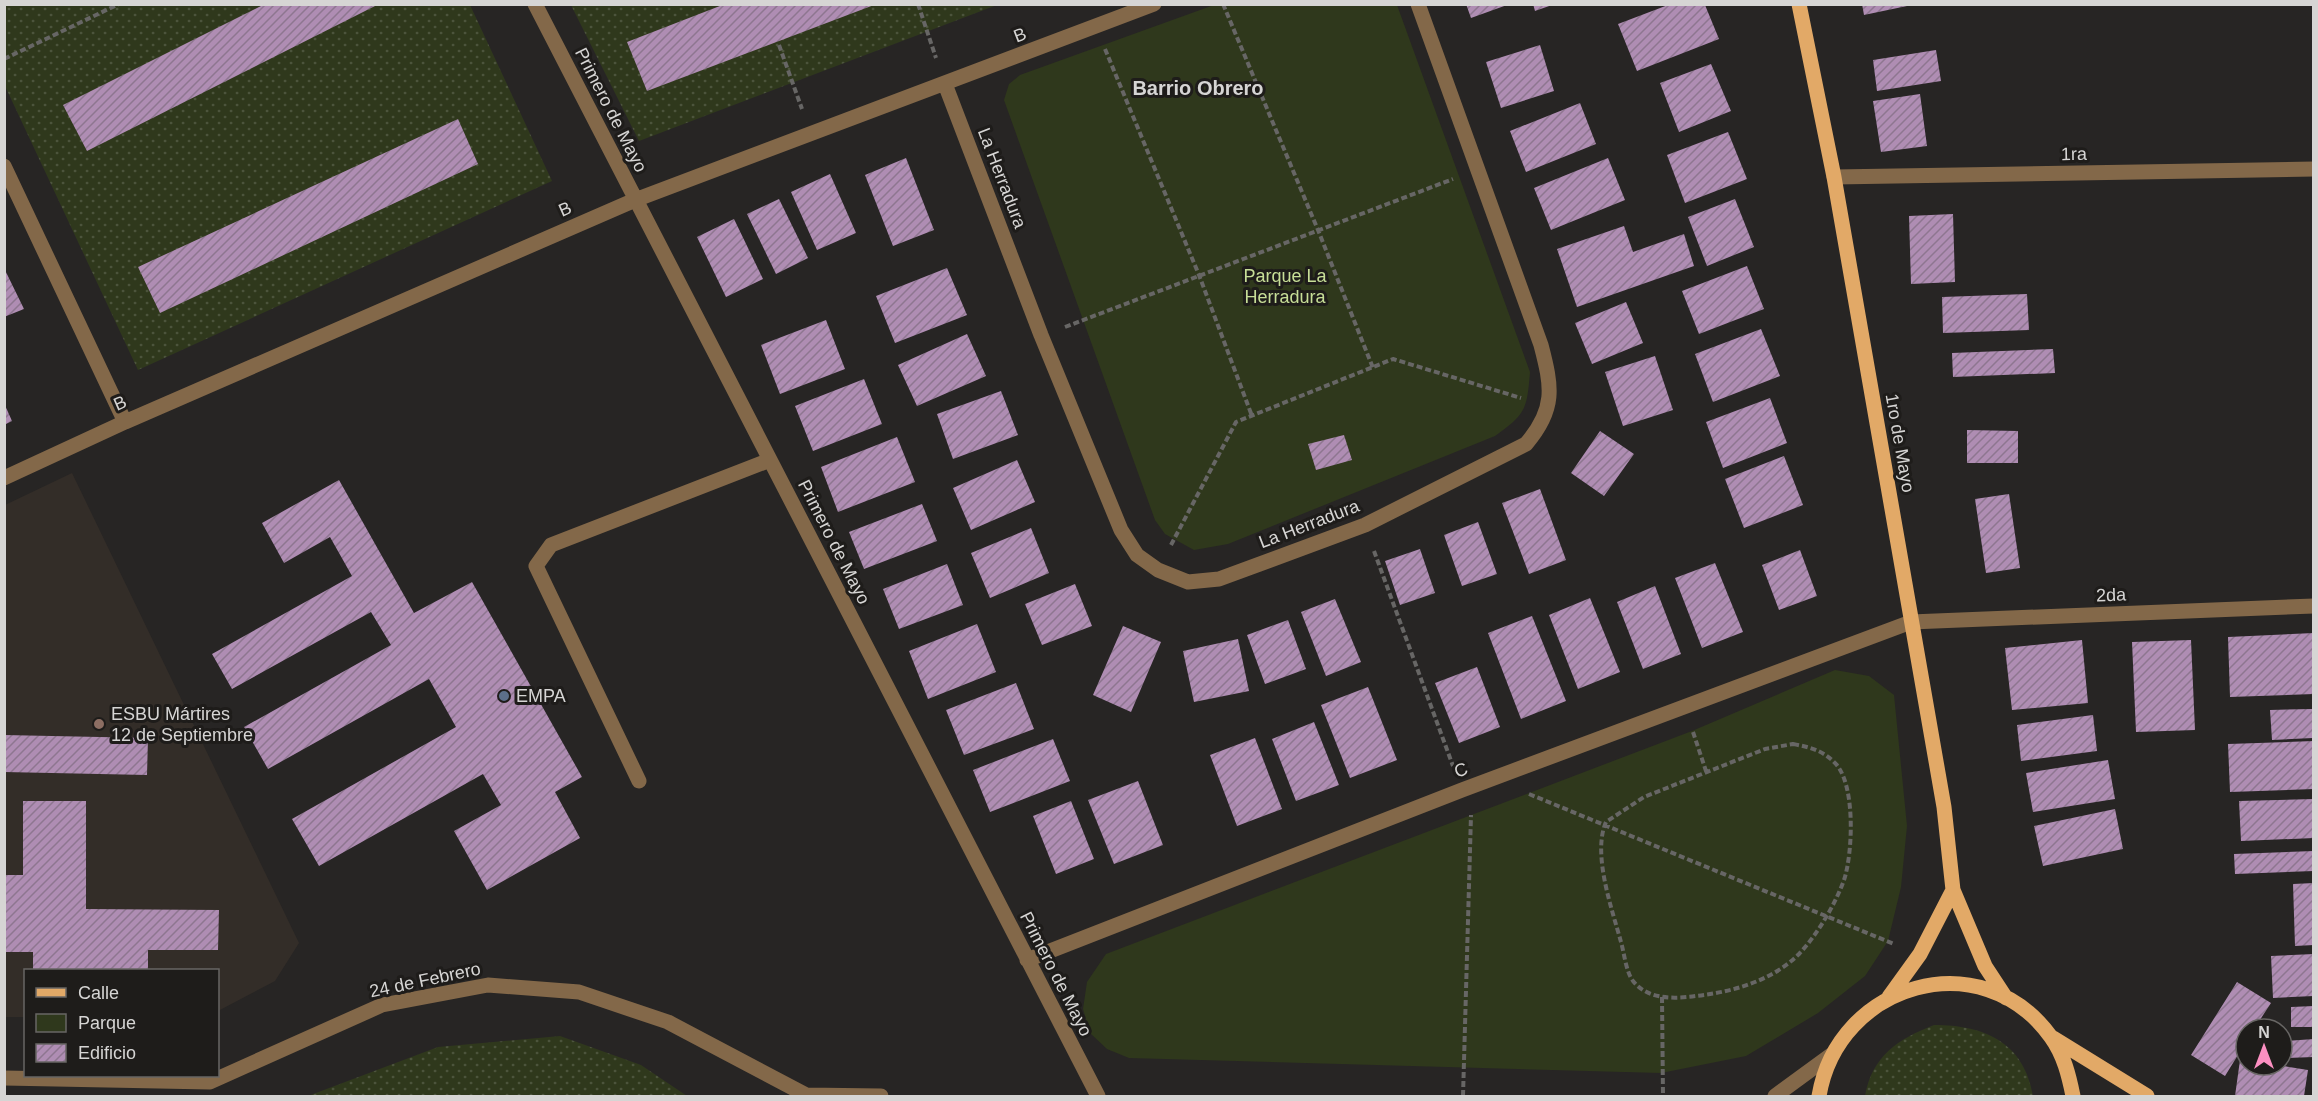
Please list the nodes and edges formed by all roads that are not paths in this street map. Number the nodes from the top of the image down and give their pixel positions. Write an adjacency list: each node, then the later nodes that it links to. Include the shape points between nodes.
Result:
1 (535, 4): 9 (street, Primero de Mayo)
2 (1154, 4): 5 (street, B)
3 (1418, 4): 5 (street, La Herradura, via 1541,345 1551,381 1549,406 1542,425 1526,444 1365,525 1219,579 1188,582 1158,570 1137,555 1121,530)
4 (1799, 4): 8 (main road, 1ro de Mayo)
5 (945, 84): 9 (street, B)
6 (4, 165): 10 (street)
7 (2313, 169): 8 (street, 1ra)
8 (1834, 177): 14 (main road, 1ro de Mayo)
9 (635, 200): 10 (street, B); 11 (street, Primero de Mayo)
10 (124, 422): 12 (street, B)
11 (770, 460): 15 (street, via 551,545 536,566); 17 (street, Primero de Mayo)
12 (4, 478)
13 (2313, 606): 14 (street, 2da)
14 (1911, 622): 16 (main road, 1ro de Mayo, via 1944,807); 17 (street, C, via 1497,777)
15 (639, 781)
16 (1953, 890): 18 (main road, via 1920,954); 19 (main road, 1ro de Mayo, via 1985,966)
17 (1027, 960): 26 (street, Primero de Mayo)
18 (1889, 997): 19 (main road, via 1917,987 1947,983 1978,987); 21 (main road, via 1855,1021)
19 (2006, 998): 20 (main road, via 2031,1015)
20 (2051, 1037): 29 (main road, via 2068,1070); 30 (main road)
21 (1831, 1055): 27 (street); 28 (main road)
22 (4, 1078): 23 (street, 24 de Febrero)
23 (210, 1089): 24 (street, 24 de Febrero, via 382,1005 488,985 579,992 668,1022)
24 (806, 1096): 25 (street, 24 de Febrero)
25 (881, 1096)
26 (1098, 1096)
27 (1775, 1096)
28 (1819, 1096)
29 (2073, 1096)
30 (2147, 1096)

